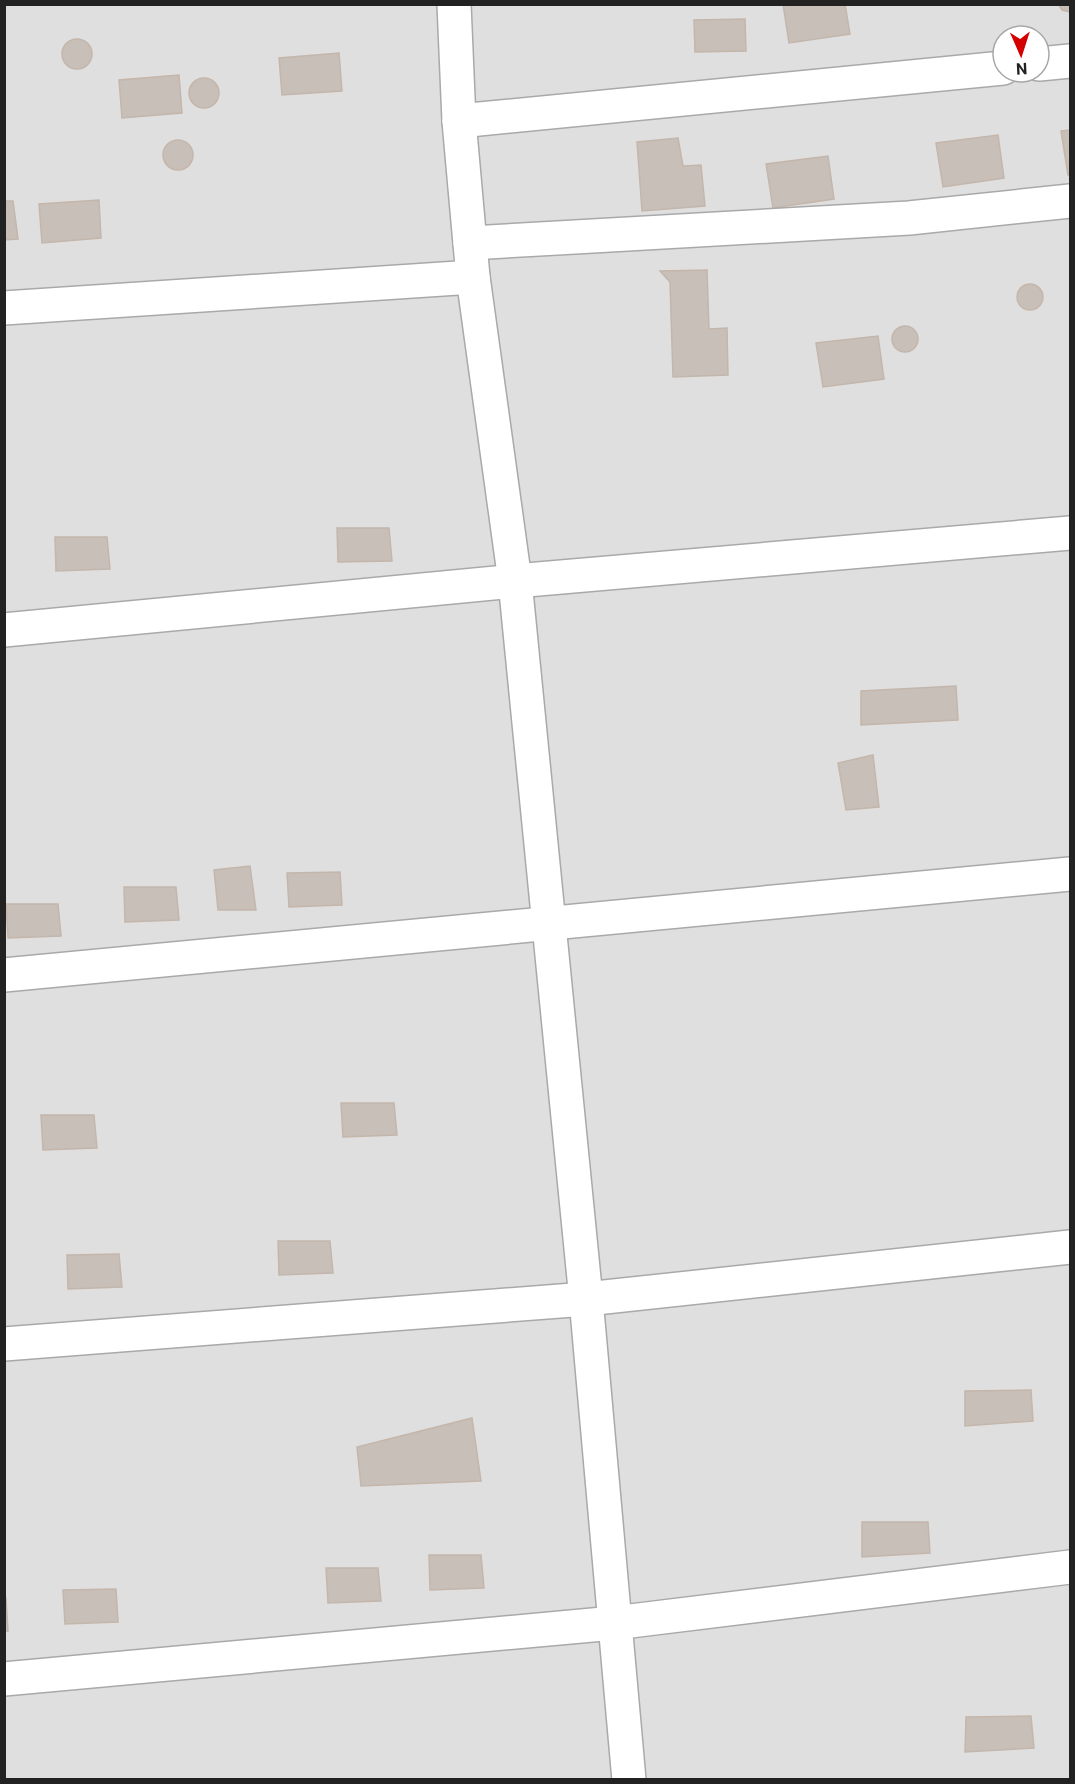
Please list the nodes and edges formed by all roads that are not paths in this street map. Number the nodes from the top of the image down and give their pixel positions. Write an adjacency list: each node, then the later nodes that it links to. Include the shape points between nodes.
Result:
1 (454, 4): 5 (street)
2 (1071, 61): 3 (street)
3 (1051, 63)
4 (991, 69): 5 (street)
5 (459, 121): 7 (street)
6 (1071, 201): 7 (street, via 909,218)
7 (470, 243): 8 (street)
8 (473, 277): 9 (street); 11 (street)
9 (4, 308)
10 (1071, 533): 11 (street)
11 (514, 581): 12 (street); 14 (street)
12 (4, 630)
13 (1071, 874): 14 (street)
14 (547, 922): 15 (street); 17 (street)
15 (4, 975)
16 (1071, 1247): 17 (street)
17 (586, 1299): 18 (street); 20 (street)
18 (4, 1344)
19 (1071, 1567): 20 (street)
20 (614, 1623): 21 (street); 22 (street)
21 (4, 1679)
22 (629, 1779)

